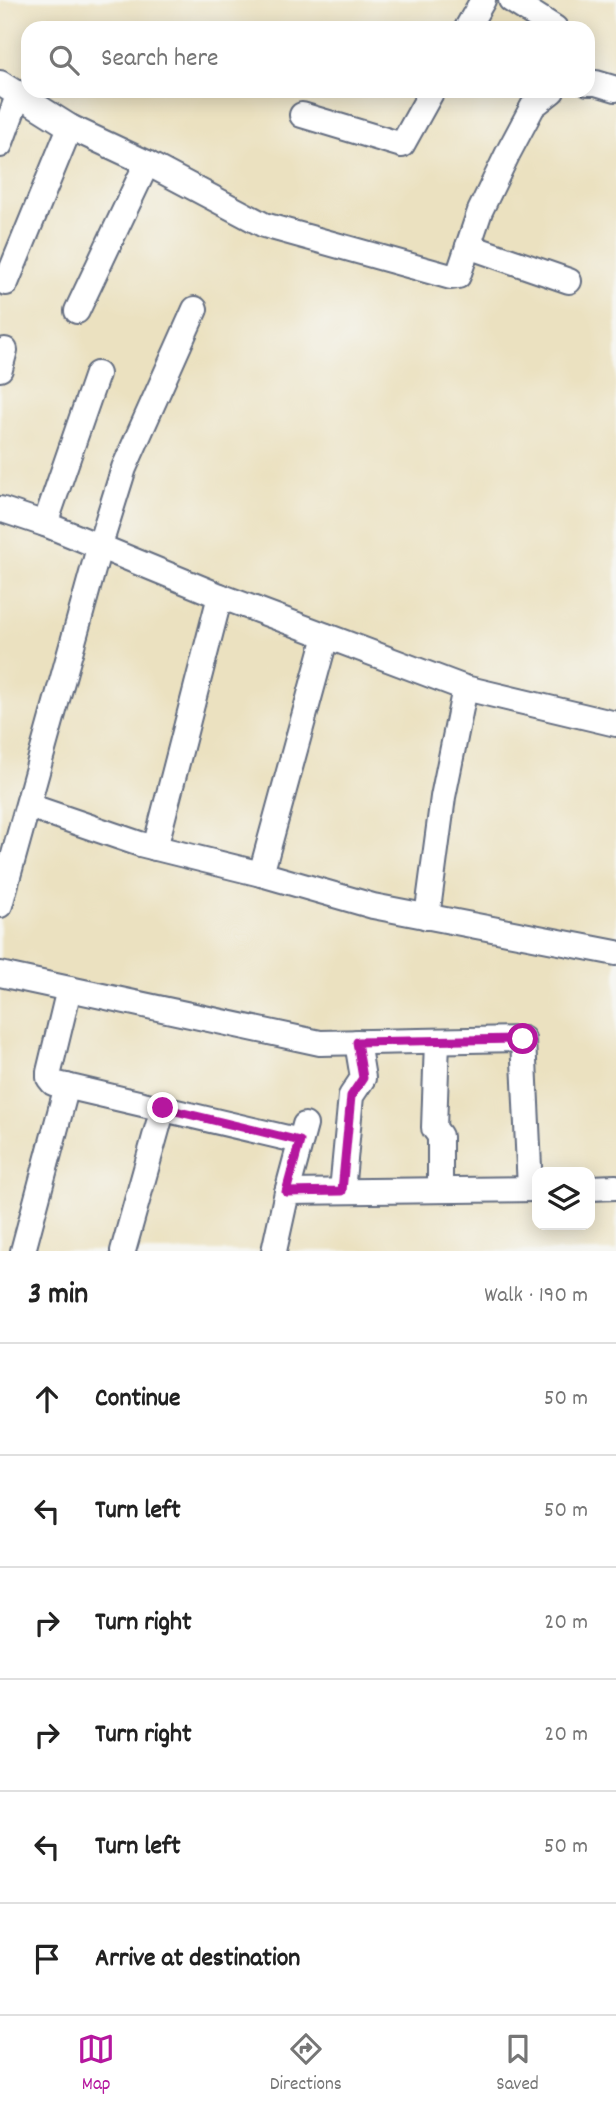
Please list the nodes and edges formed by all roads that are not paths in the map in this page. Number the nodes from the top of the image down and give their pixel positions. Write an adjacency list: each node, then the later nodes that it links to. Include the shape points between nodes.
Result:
1 (511, 0): 2 (street)
2 (544, 21)
3 (595, 83): 5 (street)
4 (9, 88): 11 (street)
5 (616, 89)
6 (25, 98): 10 (street)
7 (428, 98): 9 (street, via 402,145)
8 (543, 98): 13 (street, via 533,106)
9 (302, 115)
10 (70, 127): 12 (street); 15 (street)
11 (0, 145)
12 (147, 163): 13 (street, via 264,225 451,277 458,276); 17 (street)
13 (468, 246): 14 (street)
14 (569, 281)
15 (6, 283)
16 (195, 309): 21 (street, via 124,468)
17 (77, 311)
18 (97, 374): 20 (street)
19 (0, 509): 20 (street)
20 (45, 524): 21 (street)
21 (99, 548): 22 (street); 26 (street)
22 (220, 596): 23 (street); 27 (street)
23 (326, 636): 24 (street); 28 (street)
24 (465, 688): 25 (street); 30 (street, via 443,797)
25 (616, 722)
26 (29, 806): 27 (street); 29 (street)
27 (155, 848): 28 (street)
28 (261, 874): 30 (street)
29 (0, 905)
30 (427, 917): 31 (street)
31 (616, 953)
32 (0, 974): 33 (street)
33 (69, 989): 35 (street, via 320,1043); 36 (street, via 49,1079)
34 (437, 1041): 35 (street); 38 (street, via 523,1039); 42 (street, via 434,1128 440,1136)
35 (357, 1042): 43 (street, via 363,1078 351,1096)
36 (67, 1086): 37 (street); 45 (street)
37 (163, 1108): 44 (street, via 302,1133); 46 (street)
38 (532, 1167)
39 (616, 1187): 40 (street)
40 (595, 1188)
41 (532, 1189): 42 (street)
42 (440, 1190): 43 (street)
43 (342, 1191): 44 (street)
44 (286, 1192): 47 (street)
45 (23, 1251)
46 (123, 1251)
47 (274, 1251)

